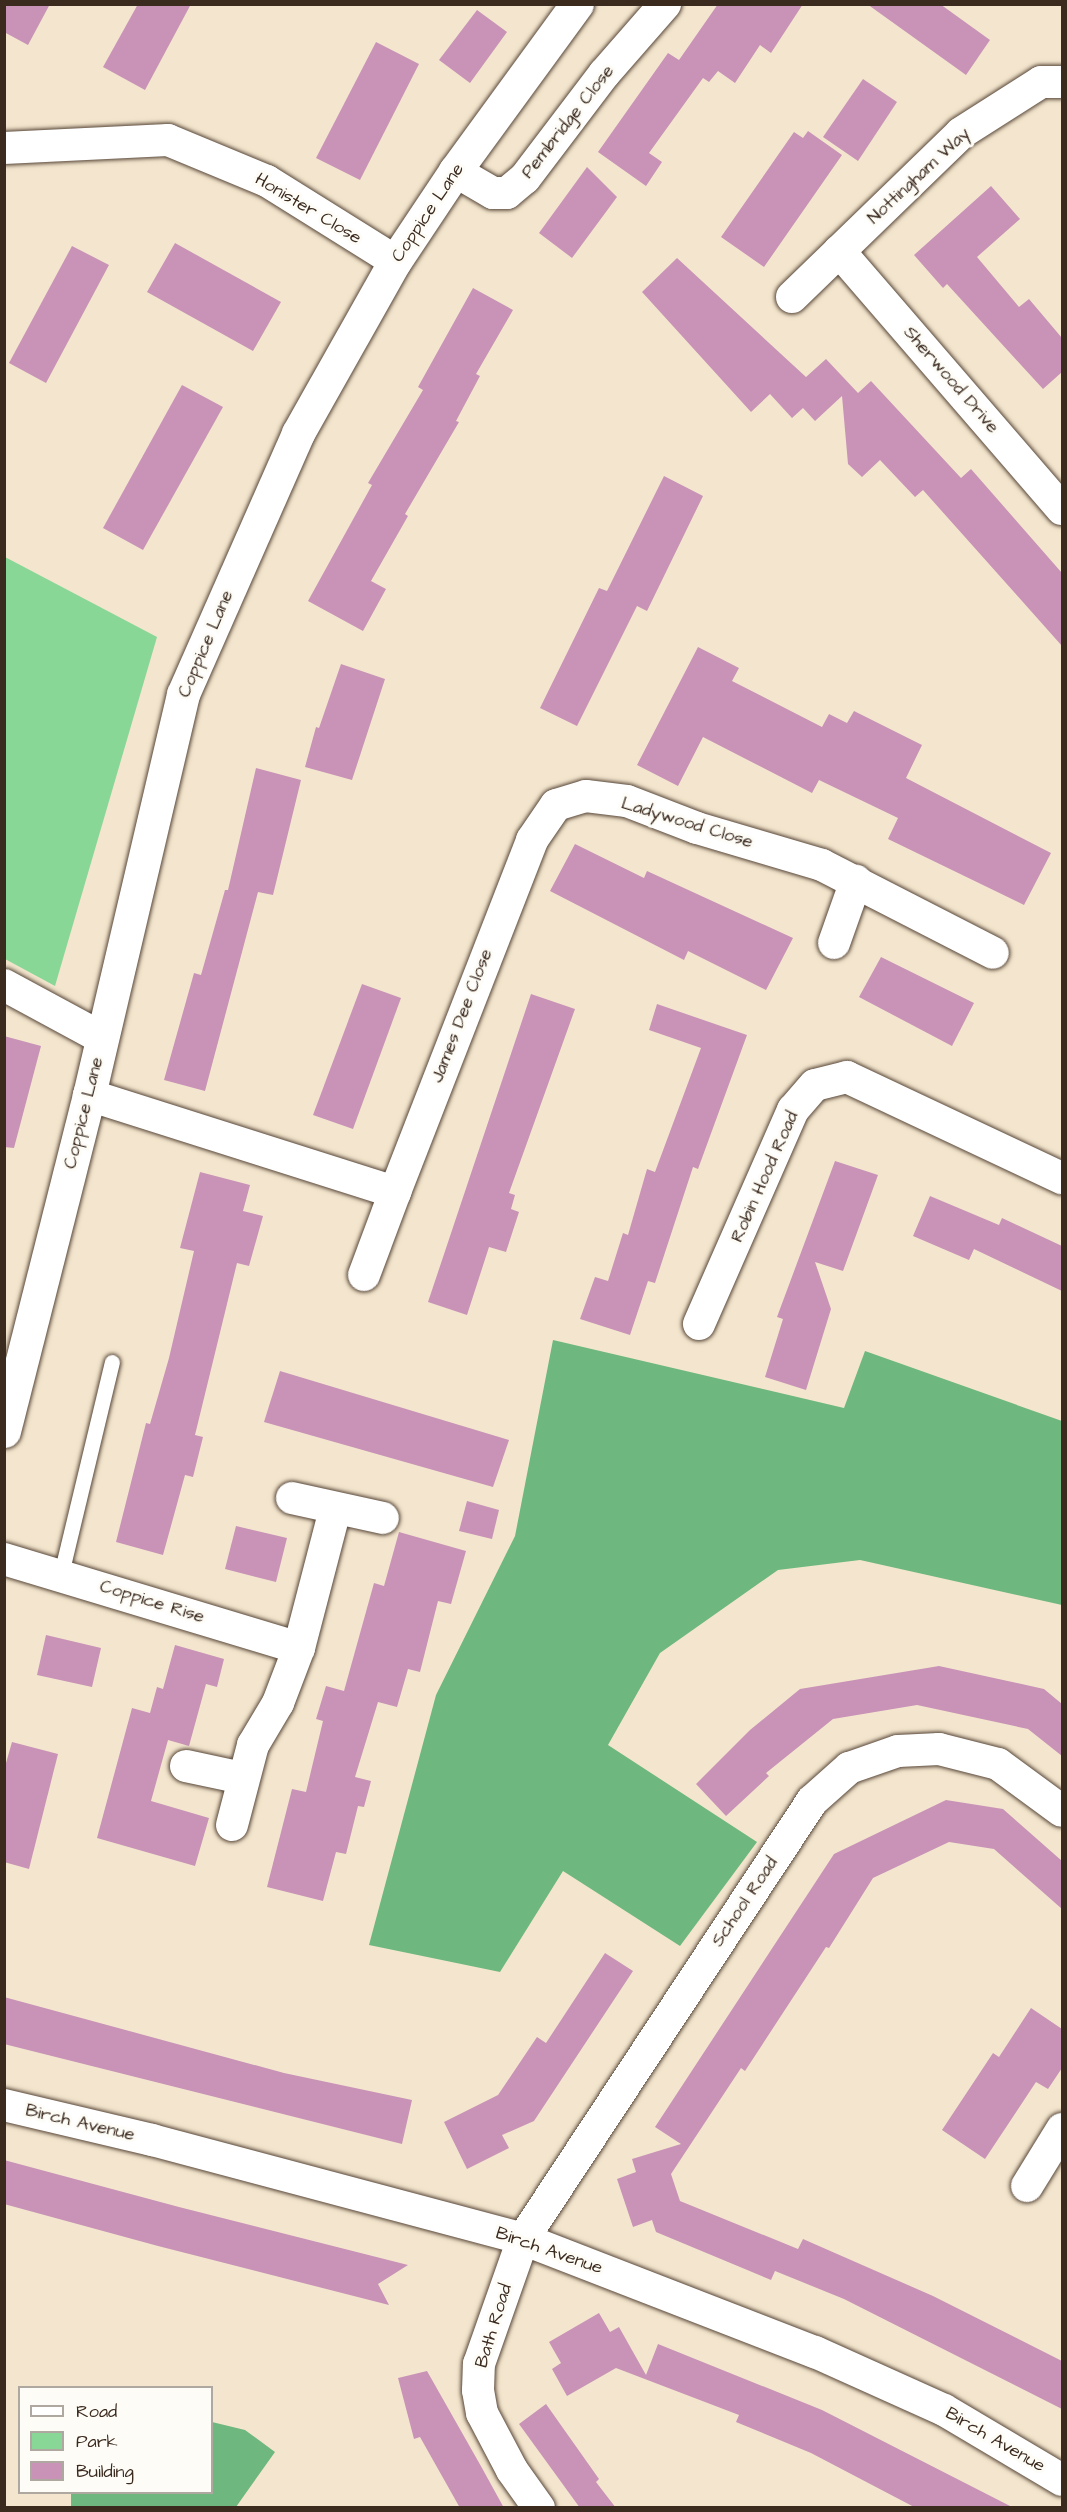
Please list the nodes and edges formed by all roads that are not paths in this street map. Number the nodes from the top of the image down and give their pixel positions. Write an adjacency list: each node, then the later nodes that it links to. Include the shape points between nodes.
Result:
1 (577, 4): 5 (street, Coppice Lane)
2 (665, 4): 5 (street, Pembridge Close, via 604,74 525,178 507,193 493,193)
3 (1062, 82): 6 (street, Nottingham Way, via 1041,82 961,133)
4 (5, 151): 7 (street, Honister Close, via 168,140 267,181)
5 (455, 171): 7 (street, Coppice Lane)
6 (838, 251): 8 (street, Nottingham Way); 9 (street, Sherwood Drive)
7 (395, 261): 15 (street, Coppice Lane, via 298,433 183,694)
8 (792, 297)
9 (1062, 509)
10 (532, 840): 11 (street, Ladywood Close, via 556,805 586,796 627,801 697,828 793,855); 18 (street, James Dee Close)
11 (856, 881): 12 (street); 13 (street, Ladywood Close)
12 (834, 943)
13 (993, 953)
14 (4, 985): 15 (street)
15 (102, 1038): 16 (street, Coppice Lane)
16 (89, 1095): 18 (street); 22 (street, Coppice Lane)
17 (1062, 1178): 20 (street, Robin Hood Road, via 847,1077 815,1085 793,1110)
18 (395, 1192): 19 (street, James Dee Close)
19 (364, 1275)
20 (699, 1324)
21 (112, 1362): 27 (lane)
22 (4, 1431)
23 (292, 1498): 24 (street)
24 (335, 1510): 25 (street); 28 (street)
25 (383, 1518)
26 (4, 1559): 27 (street, Coppice Rise)
27 (62, 1574): 28 (street, Coppice Rise)
28 (299, 1648): 30 (street)
29 (186, 1766): 30 (street)
30 (242, 1778): 32 (street)
31 (1062, 1811): 36 (street, School Road, via 998,1764 939,1749 898,1751 849,1768 832,1781 812,1801)
32 (232, 1825)
33 (4, 2105): 36 (street, Birch Avenue, via 152,2139)
34 (1062, 2129): 35 (street)
35 (1027, 2186)
36 (523, 2239): 37 (street, Birch Avenue, via 869,2376 944,2410); 38 (street, Bath Road, via 479,2364 478,2390 482,2413 512,2470)
37 (1062, 2480)
38 (539, 2508)

